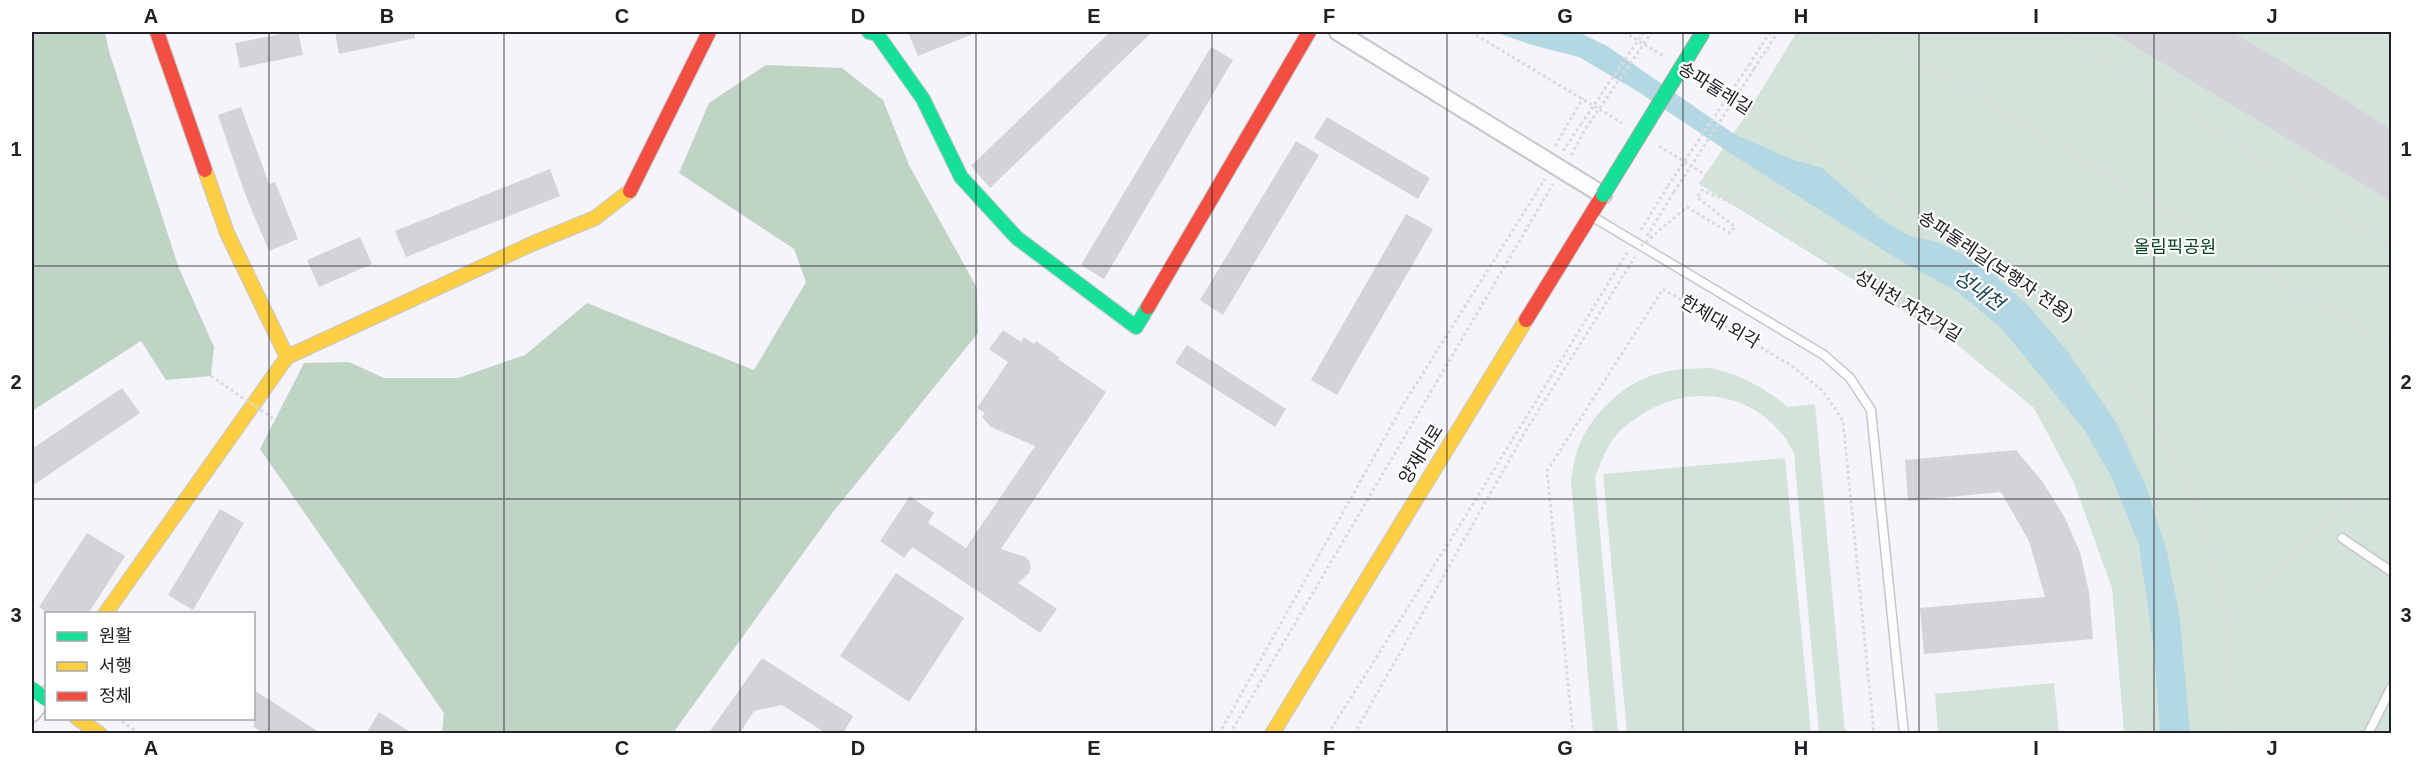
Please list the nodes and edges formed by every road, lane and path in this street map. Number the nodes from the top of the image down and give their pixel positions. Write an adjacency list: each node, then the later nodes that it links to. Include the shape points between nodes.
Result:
1 (157, 32): 30 (street, via 227,233)
2 (709, 32): 30 (street, via 630,191 595,218)
3 (869, 32): 4 (street, via 877,34 923,99 961,177 977,195 1017,238 1136,327)
4 (1309, 32)
5 (1338, 32): 22 (street)
6 (1471, 32): 17 (path)
7 (1624, 32): 15 (path, 송파둘레길)
8 (1644, 32): 22 (path, bridge)
9 (1652, 32): 18 (path, bridge)
10 (1703, 32): 23 (street, 양재대로, bridge)
11 (1770, 32): 27 (path, bridge, via 1668,186)
12 (1778, 32): 27 (path, bridge)
13 (1870, 32): 29 (path)
14 (2063, 32): 28 (path)
15 (1674, 63)
16 (1695, 75): 21 (path, 송파둘레길)
17 (1582, 99): 19 (path); 22 (path)
18 (1586, 128)
19 (1632, 129)
20 (1651, 141): 26 (path, 성내천 자전거길)
21 (1805, 144): 37 (path, 송파둘레길(보행자 전용), via 1943,228 2077,320 2148,406 2190,488 2217,576)
22 (1550, 163): 23 (street); 45 (path, via 1403,405)
23 (1603, 195): 24 (street, 양재대로)
24 (1590, 215): 27 (lane); 47 (street, 양재대로)
25 (1528, 228): 46 (path)
26 (1788, 228): 27 (path, bridge, via 1702,190 1696,197 1735,227 1730,233 1687,207); 53 (path, 성내천 자전거길, via 1827,258 1995,360 2034,397 2061,433 2089,480 2127,580)
27 (1638, 244): 48 (path); 49 (path, via 1528,427); 52 (lane, via 1824,354 1850,378 1872,410)
28 (2391, 248)
29 (2391, 346)
30 (287, 357): 36 (street)
31 (211, 376): 32 (path, bridge)
32 (275, 420)
33 (2359, 495): 37 (path)
34 (2342, 538): 35 (lane)
35 (2391, 572)
36 (106, 612)
37 (2224, 616): 54 (path, 송파둘레길(보행자 전용), via 2229,639)
38 (2391, 686): 55 (lane)
39 (42, 695): 40 (street)
40 (32, 713)
41 (80, 720): 43 (street)
42 (120, 720): 44 (path)
43 (100, 734)
44 (140, 734)
45 (1218, 734)
46 (1230, 734)
47 (1272, 734)
48 (1328, 734)
49 (1354, 734)
50 (1573, 734): 51 (path, 한체대 외각, via 1547,471 1663,289 1792,366 1822,391 1844,421)
51 (1874, 734)
52 (1904, 734)
53 (2142, 734)
54 (2231, 734)
55 (2368, 734)

